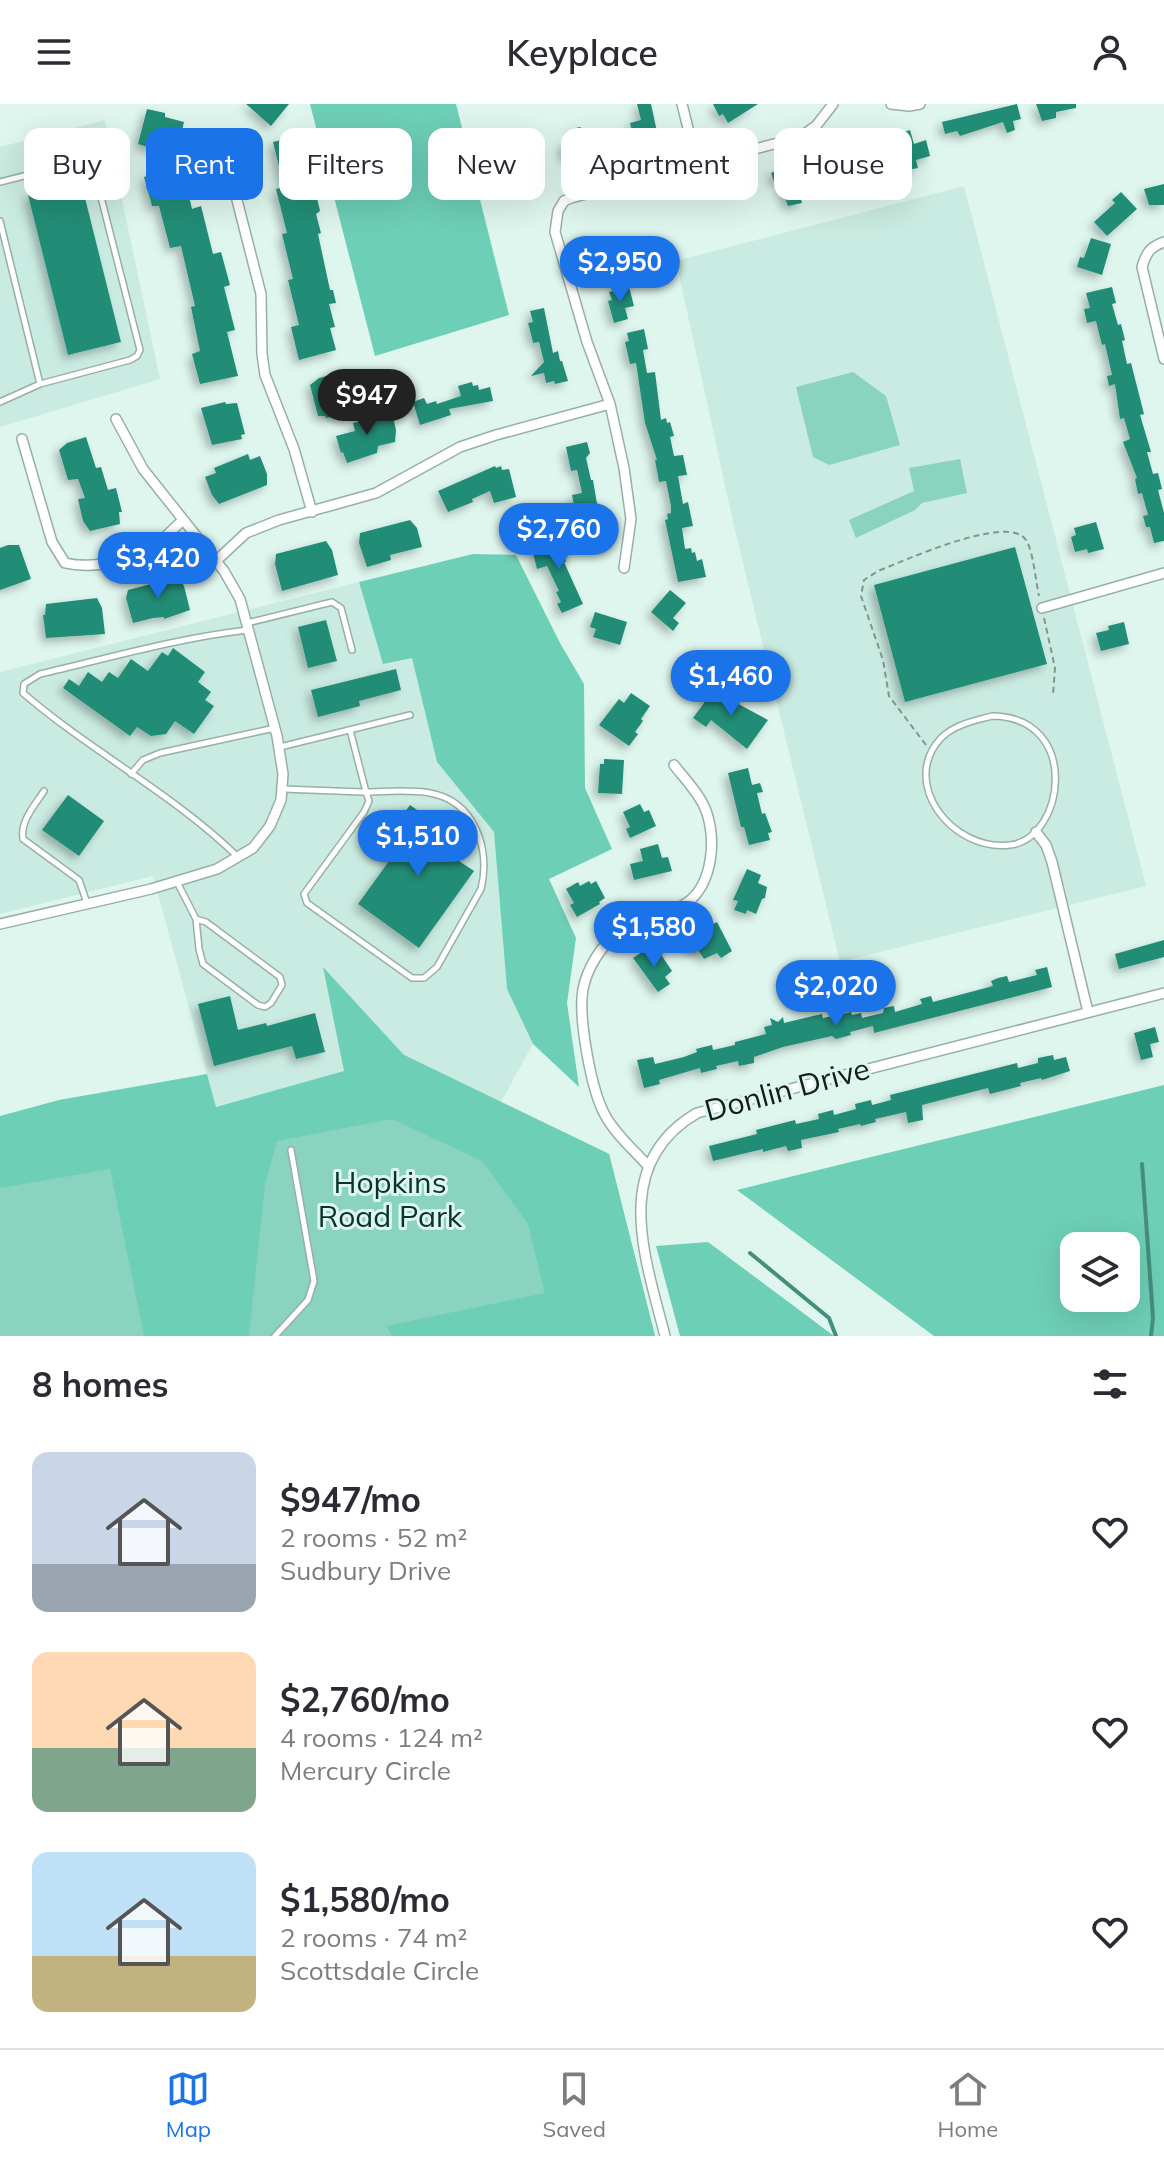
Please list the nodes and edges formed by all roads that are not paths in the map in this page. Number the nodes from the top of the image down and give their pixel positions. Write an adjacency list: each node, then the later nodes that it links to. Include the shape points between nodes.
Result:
1 (682, 104): 5 (street)
2 (833, 104): 6 (street, via 800,137)
3 (891, 104): 4 (street)
4 (920, 104)
5 (688, 128)
6 (758, 148)
7 (0, 182): 13 (lane, via 83,161 93,166 140,343 137,356 130,360)
8 (237, 200): 18 (street, via 261,294 265,375)
9 (566, 200): 15 (street, via 558,211 555,232)
10 (0, 221): 13 (lane)
11 (1164, 242): 12 (street, via 1153,246 1142,267)
12 (1164, 359)
13 (40, 384): 14 (lane)
14 (0, 402)
15 (610, 404): 18 (street, via 460,447 376,493); 21 (street, via 630,501)
16 (116, 419): 19 (street, via 143,469)
17 (22, 439): 19 (street, via 52,542 65,563 94,565 120,559 161,541)
18 (312, 512): 20 (street, via 246,533)
19 (183, 520): 20 (street)
20 (216, 561): 24 (street, via 240,599)
21 (624, 568)
22 (1164, 573): 23 (street)
23 (1042, 608)
24 (248, 626): 25 (lane, via 332,602 341,608); 27 (street); 31 (lane, via 40,674 24,684 23,693 46,713)
25 (352, 650)
26 (410, 715): 28 (lane)
27 (275, 728): 29 (street); 31 (lane, via 160,753 143,760)
28 (350, 730): 29 (lane); 34 (lane)
29 (279, 747): 32 (street)
30 (674, 765): 44 (street, via 704,805 711,839 704,884 686,904 639,922 609,941 592,964 583,990 594,1086 604,1114)
31 (131, 774): 36 (lane)
32 (282, 789): 34 (lane); 36 (street, via 270,826)
33 (44, 791): 38 (lane, via 24,822 23,839 79,880)
34 (366, 792): 34 (lane, via 432,793 460,807 478,830 481,889 437,967 424,978 412,978 307,903 304,894 364,812)
35 (1036, 832): 35 (lane, via 1013,845 991,846 945,823 930,795 927,773 940,739 963,723 992,716 1008,716 1040,733 1051,750 1055,774 1050,808); 42 (street, via 1052,862)
36 (239, 857): 37 (street)
37 (176, 881): 38 (street); 39 (lane)
38 (87, 903): 40 (street)
39 (196, 919): 39 (lane, via 280,977 282,985 271,1003 258,1005 203,964)
40 (0, 924)
41 (1164, 993): 42 (street, Donlin Drive)
42 (1088, 1012): 44 (street, Donlin Drive, via 697,1113 677,1124)
43 (291, 1150): 45 (lane, via 314,1281 308,1300)
44 (648, 1166): 46 (street, Donlin Drive, via 640,1195 643,1243)
45 (275, 1336)
46 (665, 1336)

